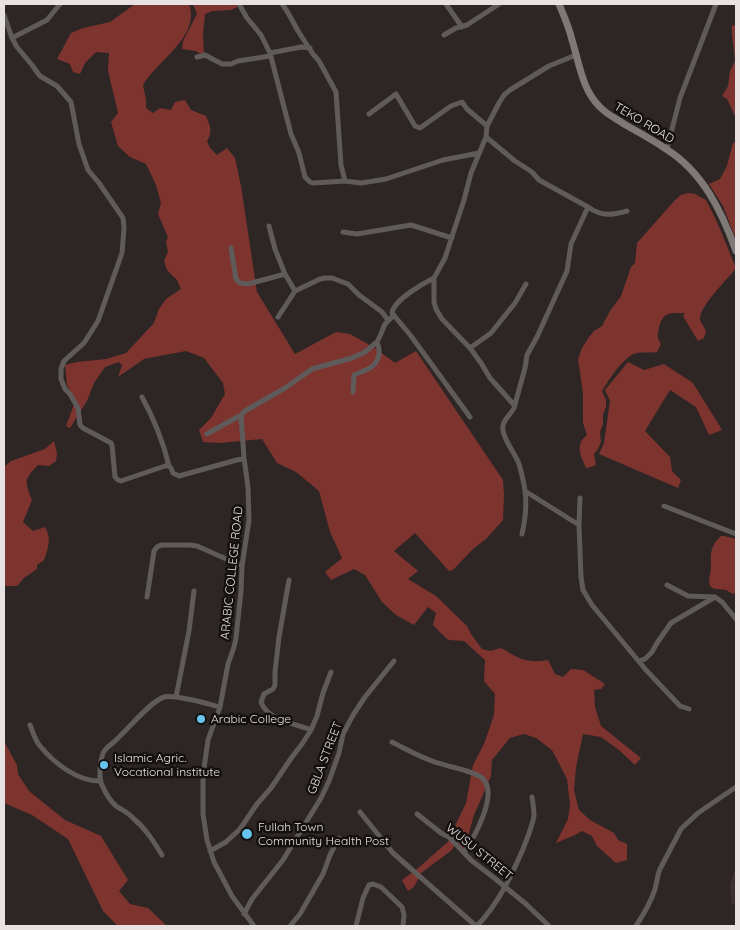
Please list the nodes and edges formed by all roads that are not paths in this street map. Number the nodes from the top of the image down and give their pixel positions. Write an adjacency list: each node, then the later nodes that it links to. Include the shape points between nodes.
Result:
1 (60, 4): 11 (street, via 47,20)
2 (239, 4): 13 (street)
3 (282, 4): 12 (street)
4 (446, 4): 9 (street)
5 (499, 4): 9 (street)
6 (559, 4): 14 (street, TEKO ROAD)
7 (716, 4): 19 (street, via 680,98)
8 (4, 15): 11 (street)
9 (462, 27): 10 (street)
10 (444, 35)
11 (12, 38): 45 (street, via 40,76 57,86 71,102 88,170 123,218 122,253 98,321 84,343 64,361 61,379 78,408 80,425 112,445 118,480)
12 (310, 48): 13 (street, via 301,47); 21 (street, via 336,92)
13 (270, 55): 15 (street, via 231,64 222,64 205,55); 21 (street, via 305,178 313,183)
14 (576, 55): 17 (street, via 548,66 510,90); 19 (street, TEKO ROAD, via 598,106)
15 (197, 56)
16 (369, 114): 17 (street, via 394,94 417,128 462,102)
17 (487, 126): 18 (street)
18 (486, 137): 20 (street); 22 (street, via 539,180)
19 (666, 149): 28 (street, TEKO ROAD, via 694,172 706,187)
20 (479, 153): 21 (street, via 443,160 386,179 362,183); 26 (street)
21 (345, 181)
22 (588, 207): 23 (street, via 595,212 613,215); 40 (street, via 572,244 567,271 527,356)
23 (628, 211)
24 (270, 226): 29 (street)
25 (343, 232): 26 (street, via 357,234 411,225)
26 (452, 238): 30 (street)
27 (231, 248): 29 (street, via 236,280 240,283 248,284)
28 (736, 251)
29 (285, 274): 32 (street)
30 (434, 278): 33 (street, via 404,296 392,310); 37 (street, via 436,309)
31 (526, 284): 37 (street, via 495,328)
32 (295, 291): 34 (street); 35 (street, via 325,278 338,279)
33 (393, 316): 35 (street); 42 (street)
34 (278, 317)
35 (388, 320): 36 (street)
36 (377, 342): 38 (street, via 379,357 375,364 354,375); 41 (street, via 352,358 312,369)
37 (470, 348): 40 (street)
38 (353, 392)
39 (142, 397): 45 (street, via 164,444)
40 (514, 406): 46 (street, via 504,422 503,431 519,465)
41 (241, 415): 43 (street); 44 (street, ARABIC COLLEGE ROAD)
42 (470, 417)
43 (207, 434)
44 (244, 458): 45 (street, via 179,476); 52 (street, ARABIC COLLEGE ROAD, via 249,520)
45 (169, 466)
46 (526, 491): 49 (street); 50 (street)
47 (580, 498): 49 (street)
48 (664, 506): 51 (street)
49 (579, 524): 60 (street, via 583,590)
50 (522, 534)
51 (736, 534)
52 (242, 566): 56 (street, via 197,546 157,547); 63 (street, ARABIC COLLEGE ROAD, via 236,638)
53 (289, 580): 66 (street, via 274,672 275,685 260,702 271,715)
54 (667, 585): 57 (street, via 688,596)
55 (194, 591): 62 (street)
56 (147, 596)
57 (715, 597): 58 (street); 60 (street, via 671,623 652,652)
58 (736, 619)
59 (394, 661): 78 (street, GBLA STREET, via 365,697 343,734 322,798)
60 (639, 661): 64 (street, via 680,706)
61 (331, 672): 66 (street)
62 (176, 697): 63 (street); 68 (street, via 161,698 105,750)
63 (220, 707): 74 (street, ARABIC COLLEGE ROAD, via 208,740 203,776 203,814)
64 (689, 709)
65 (30, 725): 68 (street, via 40,746 60,765 88,780)
66 (311, 730): 74 (street, via 240,829)
67 (392, 742): 75 (street, via 432,761 476,775 486,783 488,798 479,828)
68 (101, 781): 76 (street, via 112,802 134,818)
69 (736, 787): 85 (street, via 681,829)
70 (532, 797): 77 (street, via 531,828)
71 (360, 812): 83 (street, via 393,853)
72 (417, 814): 75 (street, WUSU STREET, via 449,837)
73 (339, 838): 80 (street, via 323,874)
74 (210, 851): 78 (street, ARABIC COLLEGE ROAD)
75 (464, 854): 77 (street, WUSU STREET)
76 (162, 855)
77 (506, 886): 83 (street, via 489,914); 84 (street, WUSU STREET)
78 (244, 914): 79 (street, ARABIC COLLEGE ROAD)
79 (254, 926)
80 (290, 926)
81 (356, 926): 82 (street, via 363,898 369,885 373,884 381,886 402,907)
82 (403, 926)
83 (477, 926)
84 (547, 926)
85 (636, 926)

